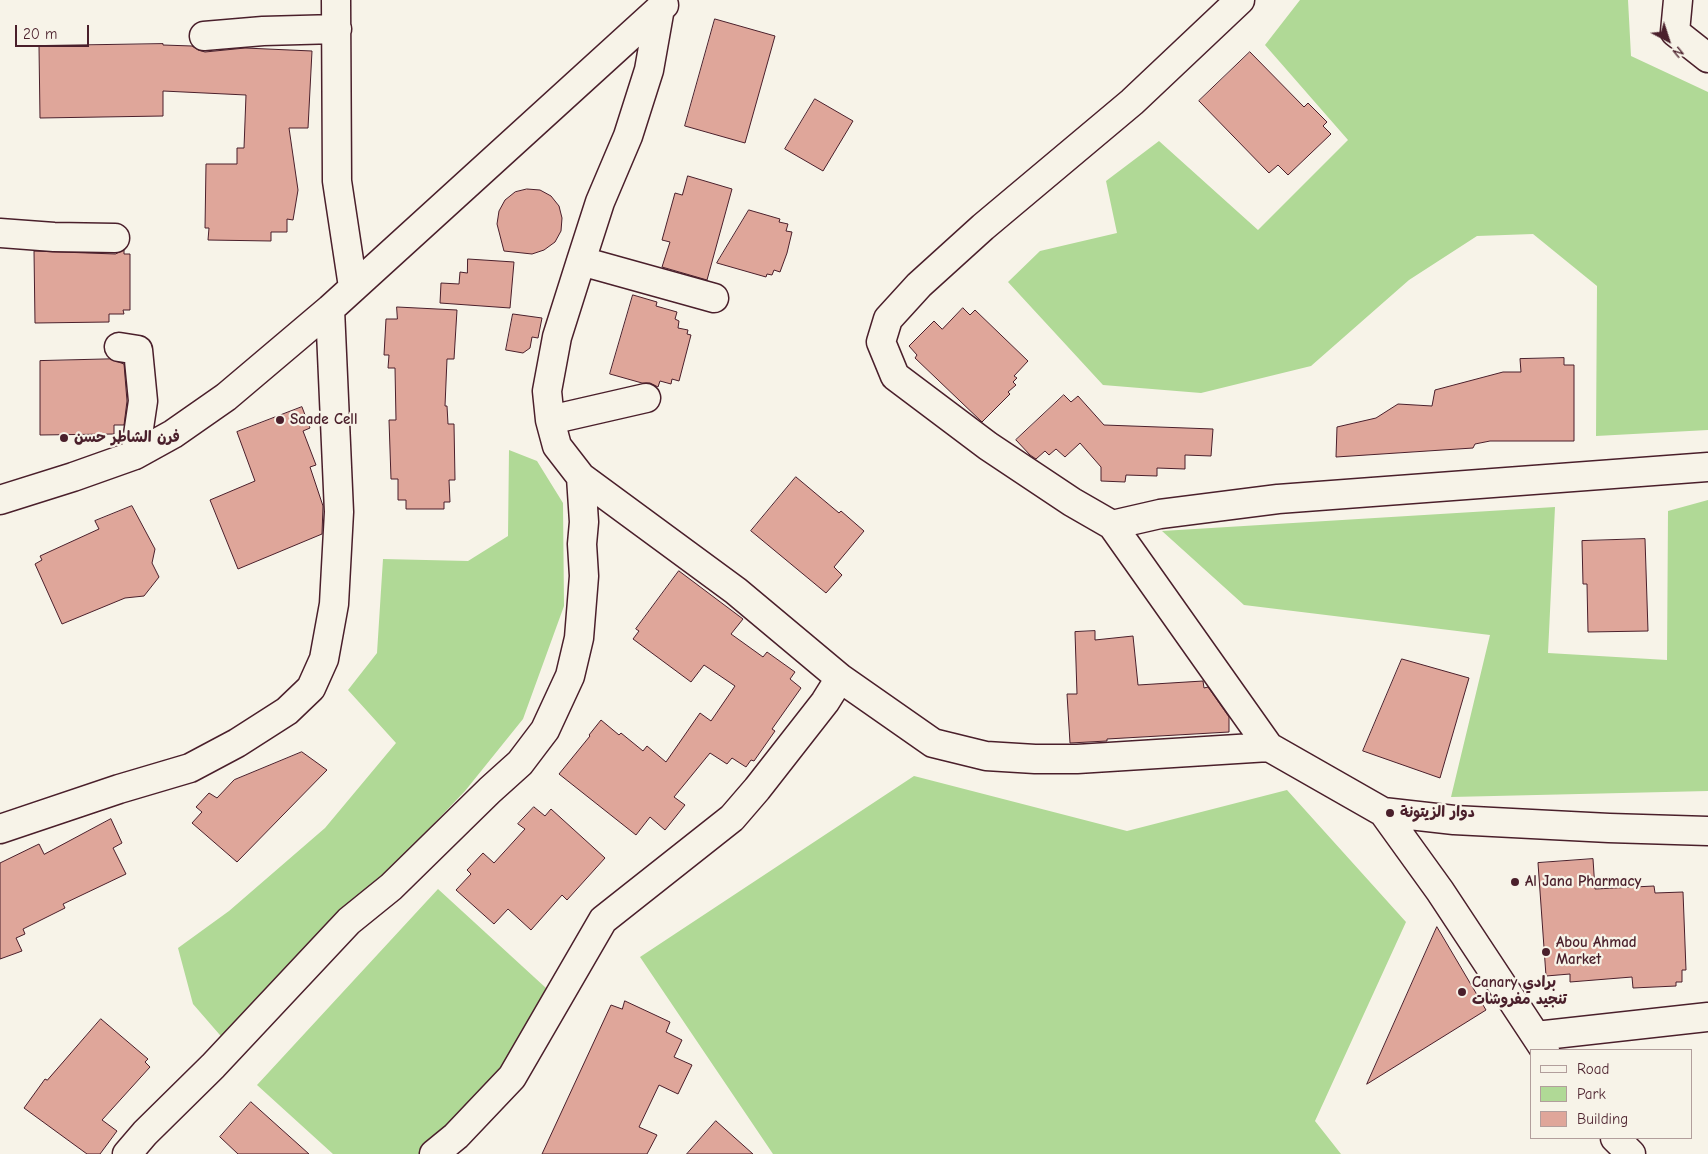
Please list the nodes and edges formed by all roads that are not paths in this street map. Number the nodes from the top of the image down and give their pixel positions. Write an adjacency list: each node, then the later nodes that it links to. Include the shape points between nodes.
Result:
1 (336, 0): 5 (street)
2 (1240, 0): 21 (street, via 1132,102 919,285 888,319 880,342 895,376 996,451)
3 (1678, 0): 7 (street, via 1675,32)
4 (664, 4): 10 (street, via 628,136 600,202); 11 (street)
5 (337, 29): 6 (street); 11 (street, via 337,181)
6 (204, 36)
7 (1708, 58)
8 (0, 233): 9 (street)
9 (115, 238)
10 (581, 261): 12 (street); 16 (street, via 557,337 547,391)
11 (352, 287): 13 (street)
12 (714, 298)
13 (330, 309): 17 (street, via 226,397 173,434); 25 (street, via 339,512 334,604 324,659 311,688 287,711 190,768)
14 (119, 348): 17 (street, via 138,350 143,401)
15 (646, 398): 16 (street)
16 (550, 420): 19 (street, via 557,446)
17 (134, 455): 20 (street)
18 (1708, 467): 21 (street, via 1278,499 1160,514)
19 (581, 477): 22 (street, via 736,591); 30 (street, via 584,576 579,638 567,684 545,730 520,763 392,887 349,921)
20 (0, 500)
21 (1112, 525): 23 (street)
22 (840, 678): 23 (street, via 933,743 986,756 1077,759); 31 (street, via 825,702 732,818 603,920 512,1077 456,1136)
23 (1269, 747): 24 (street)
24 (1382, 812): 26 (street, via 1474,821); 28 (street, via 1440,891)
25 (0, 830)
26 (1708, 831)
27 (1708, 1017): 28 (street)
28 (1541, 1043)
29 (1616, 1139): 32 (street)
30 (127, 1154)
31 (434, 1154)
32 (1631, 1154)

